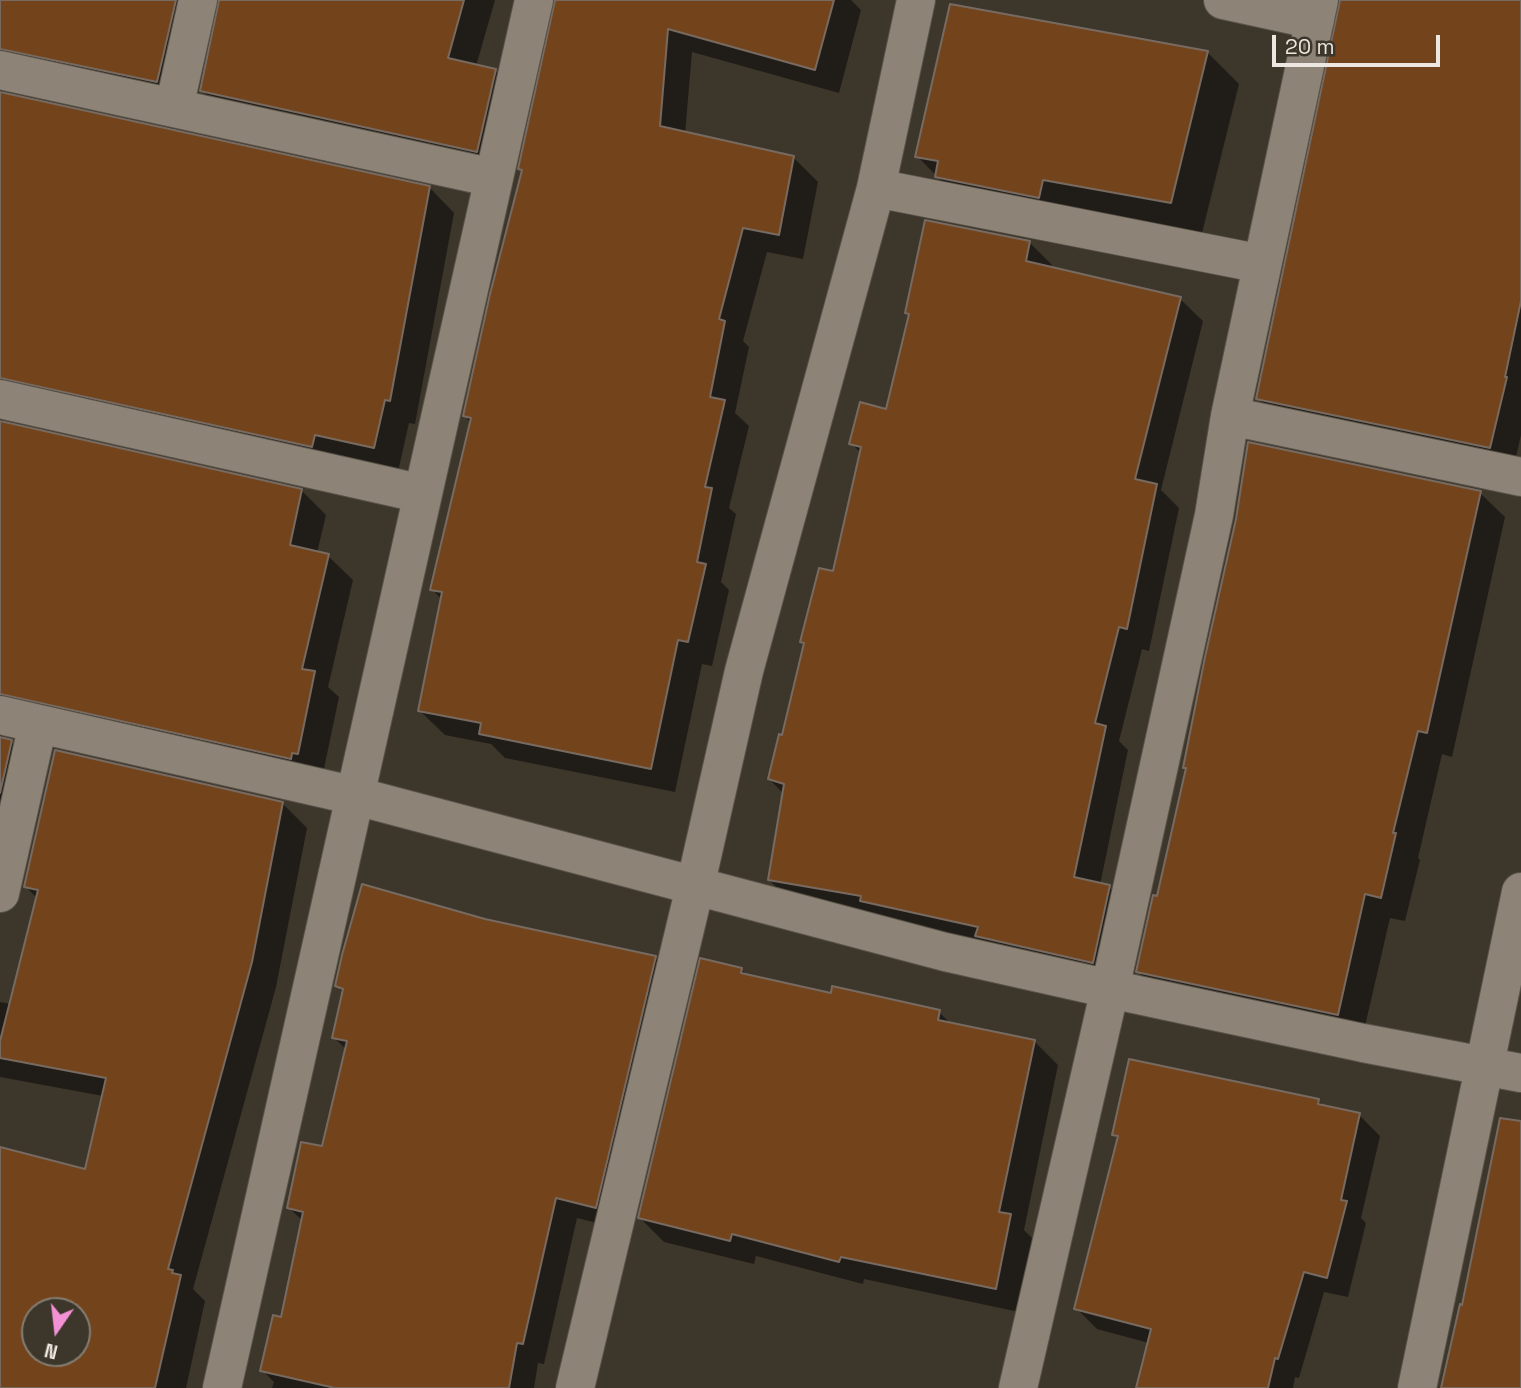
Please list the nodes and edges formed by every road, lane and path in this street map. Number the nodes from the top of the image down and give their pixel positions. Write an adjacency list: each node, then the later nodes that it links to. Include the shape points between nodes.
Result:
1 (198, 0): 7 (street)
2 (534, 0): 8 (street)
3 (916, 0): 9 (street)
4 (1223, 0): 5 (street)
5 (1317, 10): 10 (street)
6 (0, 70): 7 (street)
7 (174, 107): 8 (street)
8 (494, 178): 14 (street)
9 (876, 188): 10 (street); 18 (street, via 744,671)
10 (1262, 264): 12 (street)
11 (0, 399): 14 (street)
12 (1230, 416): 13 (street); 21 (street, via 1214,514)
13 (1521, 477)
14 (423, 494): 17 (street)
15 (0, 715): 16 (street)
16 (38, 724): 17 (street); 20 (street)
17 (356, 796): 18 (street); 23 (street)
18 (695, 887): 21 (street); 24 (street)
19 (1521, 892): 22 (street)
20 (0, 893)
21 (1110, 989): 22 (street); 25 (street)
22 (1503, 1069): 26 (street)
23 (222, 1388)
24 (575, 1388)
25 (1018, 1388)
26 (1417, 1388)

